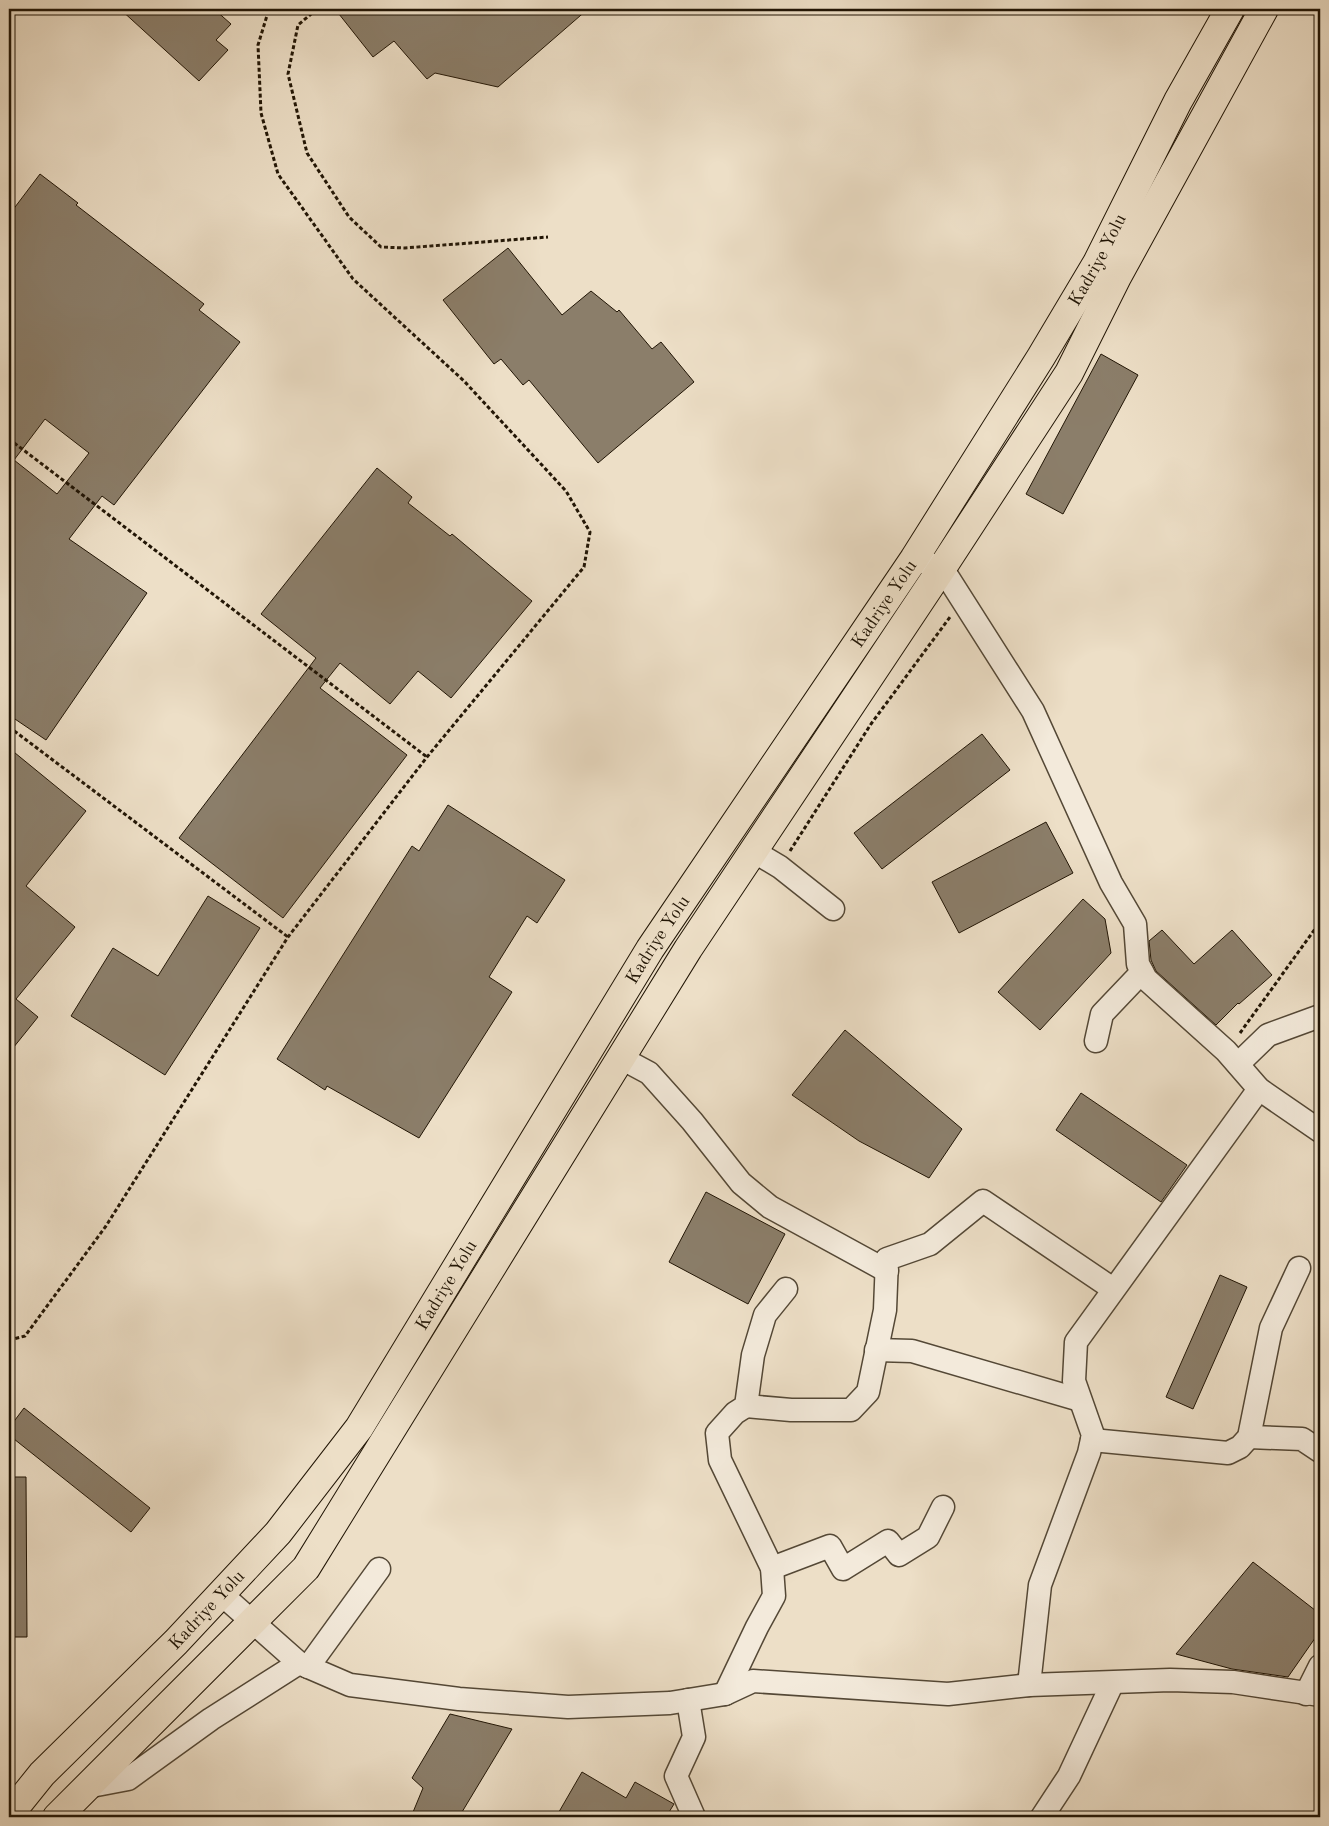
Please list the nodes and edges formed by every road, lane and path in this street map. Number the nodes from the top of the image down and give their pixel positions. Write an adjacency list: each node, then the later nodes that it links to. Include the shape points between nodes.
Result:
1 (269, 9): 11 (path, via 258,45 261,113 278,174 353,278 470,388 566,491 590,532 584,567)
2 (317, 9): 5 (path, via 298,25 288,74 307,153 349,217 381,247)
3 (1230, 9): 7 (main road, Kadriye Yolu, via 1178,101 1097,263)
4 (1264, 9): 8 (main road, Kadriye Yolu, via 1117,277 1069,373)
5 (548, 237)
6 (9, 439): 11 (path)
7 (914, 559): 8 (street); 38 (main road, Kadriye Yolu, via 650,949 359,1428 278,1533)
8 (942, 568): 9 (street); 12 (main road, Kadriye Yolu)
9 (962, 600): 13 (path, via 871,724); 17 (street, via 1033,711 1111,883 1135,924 1138,964)
10 (9, 727): 16 (path)
11 (427, 757): 16 (path)
12 (753, 851): 13 (street); 20 (main road, Kadriye Yolu)
13 (780, 866): 14 (street)
14 (833, 909)
15 (1320, 922): 21 (path)
16 (288, 937): 28 (path, via 106,1226 25,1336)
17 (1142, 972): 19 (street, via 1102,1014); 21 (street)
18 (1320, 1016): 21 (street, via 1268,1035)
19 (1096, 1041)
20 (621, 1058): 25 (street, via 649,1073 741,1183 770,1207); 39 (main road, Kadriye Yolu, via 306,1568)
21 (1232, 1058): 22 (street)
22 (1259, 1089): 23 (street); 26 (street)
23 (1320, 1132)
24 (1299, 1268): 32 (street, via 1270,1328)
25 (887, 1271): 26 (street, via 887,1259 930,1244 983,1201); 29 (street, via 885,1310)
26 (1113, 1289): 30 (street, via 1076,1342 1074,1381)
27 (786, 1290): 31 (street, via 764,1315 753,1355)
28 (9, 1340)
29 (876, 1350): 30 (street, via 912,1351); 31 (street, via 868,1392 850,1410)
30 (1080, 1400): 33 (street)
31 (746, 1406): 36 (street, via 717,1432 720,1460)
32 (1249, 1437): 33 (street, via 1228,1453); 34 (street, via 1302,1439)
33 (1092, 1440): 43 (street, via 1040,1585)
34 (1320, 1451)
35 (943, 1507): 36 (street, via 928,1537 899,1555 888,1541 843,1570 830,1546)
36 (772, 1568): 44 (street, via 774,1596)
37 (379, 1569): 40 (street)
38 (220, 1593): 39 (street); 48 (main road, Kadriye Yolu, via 176,1642 42,1774)
39 (251, 1622): 40 (street); 47 (main road, Kadriye Yolu)
40 (304, 1665): 46 (street, via 350,1685 459,1699 568,1707 670,1704); 47 (street, via 211,1719 128,1779)
41 (1320, 1666): 45 (street)
42 (1112, 1684): 43 (street); 45 (street, via 1170,1680 1233,1682); 51 (street, via 1069,1776)
43 (1029, 1685): 44 (street, via 948,1694 753,1680)
44 (725, 1694): 46 (street)
45 (1313, 1694)
46 (688, 1700): 50 (street, via 694,1737 676,1776)
47 (86, 1788): 49 (main road, Kadriye Yolu)
48 (9, 1815)
49 (57, 1817)
50 (694, 1817)
51 (1042, 1817)

